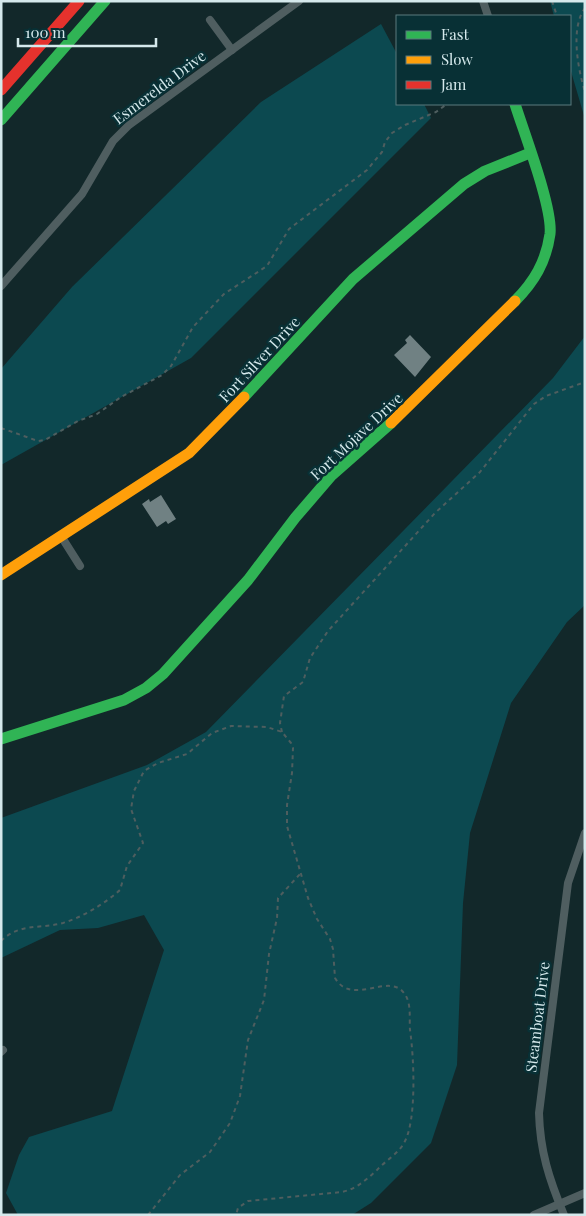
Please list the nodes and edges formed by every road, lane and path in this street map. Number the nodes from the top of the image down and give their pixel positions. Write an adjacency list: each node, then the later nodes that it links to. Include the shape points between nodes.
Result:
1 (78, 1): 11 (street)
2 (106, 1): 15 (street)
3 (299, 1): 10 (street, Esmerelda Drive)
4 (483, 1): 7 (street)
5 (552, 1): 8 (path)
6 (585, 8): 12 (path, via 577,22 576,34)
7 (488, 15)
8 (557, 15)
9 (210, 20): 10 (street)
10 (232, 50): 17 (street, Esmerelda Drive, via 129,125 113,141 82,194)
11 (1, 90)
12 (585, 92)
13 (446, 105): 19 (path, via 392,133 367,170 289,229 267,266 224,294 193,327 162,375 97,414 45,440 38,441)
14 (515, 105): 16 (street, Fort Mojave Drive)
15 (1, 120)
16 (530, 153): 20 (street, Fort Silver Drive, via 485,171 464,184 353,279 189,453); 24 (street, Fort Mojave Drive, via 549,214 550,234 539,273 525,291 398,418 332,475 248,580 163,674 124,700)
17 (1, 286)
18 (585, 382): 23 (path, via 546,396 534,404 480,472 435,514 328,631 310,658 303,682 284,696)
19 (1, 428)
20 (61, 536): 21 (street); 22 (street, Fort Silver Drive)
21 (80, 566)
22 (1, 575)
23 (282, 732): 26 (path, via 292,748 286,820); 27 (path, via 267,727 231,726 212,733 187,754 144,771 134,791 132,809 143,844 127,866 120,890 79,917 54,925 15,930)
24 (1, 739)
25 (585, 833): 29 (street, Steamboat Drive, via 568,882 539,1113 540,1143)
26 (300, 874): 30 (path, via 278,898 264,1000 248,1040 240,1096 230,1123 210,1152 180,1175); 31 (path, via 317,920 330,939 337,980 343,987 351,990 386,986 397,988 407,998 413,1059 411,1123 400,1148 355,1187 342,1192 248,1201 238,1208)
27 (1, 941)
28 (585, 1193): 29 (street)
29 (559, 1204): 32 (street); 33 (street, Steamboat Drive)
30 (148, 1215)
31 (236, 1215)
32 (534, 1215)
33 (564, 1215)

